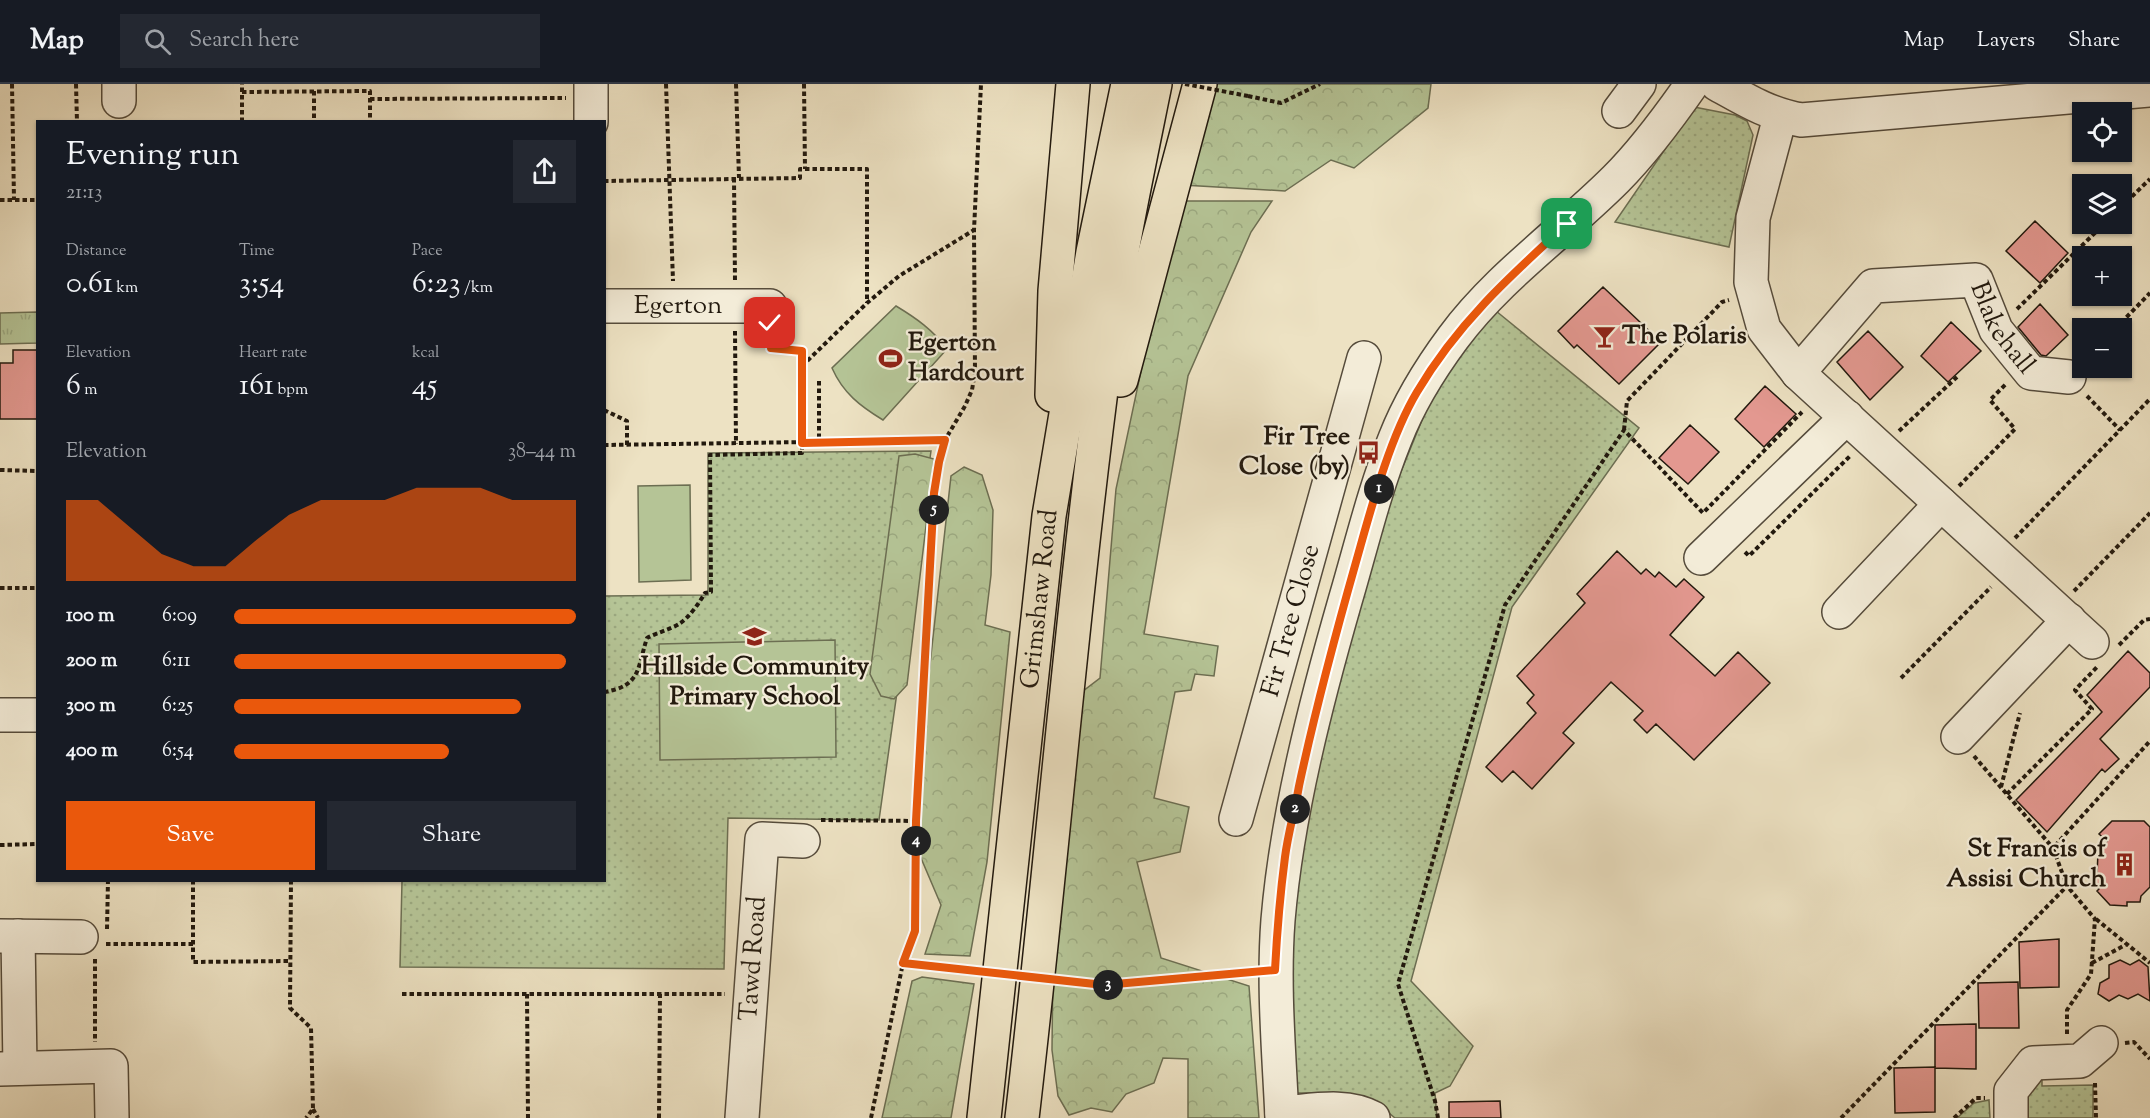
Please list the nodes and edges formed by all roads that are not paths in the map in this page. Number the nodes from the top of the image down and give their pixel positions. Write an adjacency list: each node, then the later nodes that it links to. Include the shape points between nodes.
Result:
1 (1073, 84): 21 (main road, via 1055,291)
2 (1128, 84): 21 (main road, Grimshaw Road, via 1093,252)
3 (1155, 84): 22 (main road, Grimshaw Road, via 1106,350)
4 (1200, 84): 22 (main road)
5 (1639, 84): 10 (street)
6 (1692, 84): 19 (street, via 1617,178 1496,290 1454,337 1416,393)
7 (1717, 84): 11 (street)
8 (2150, 90): 9 (street)
9 (2066, 91): 11 (street, via 1801,120)
10 (1619, 111)
11 (1780, 117): 16 (street, via 1753,218 1751,282 1764,329)
12 (606, 306): 13 (street, Egerton, via 770,306)
13 (770, 323)
14 (1364, 358): 18 (street, Fir Tree Close)
15 (2069, 377): 16 (street, Blakehall, via 2031,373 1996,330 1976,280 1873,286)
16 (1809, 383): 17 (street)
17 (1847, 417): 20 (street); 23 (street)
18 (1345, 424): 19 (street); 30 (street, Fir Tree Close)
19 (1395, 439): 39 (street, via 1332,648 1285,855 1275,970)
20 (1941, 504): 24 (street); 25 (street)
21 (1049, 516): 34 (main road, Grimshaw Road)
22 (1085, 524): 35 (main road, Grimshaw Road)
23 (1701, 558)
24 (1839, 612)
25 (2063, 614): 26 (street); 29 (street)
26 (2101, 653)
27 (0, 715): 28 (street)
28 (36, 715)
29 (1958, 737)
30 (1236, 819)
31 (803, 841): 41 (street, Tawd Road, via 762,839)
32 (9, 936): 33 (street); 37 (street)
33 (96, 945)
34 (998, 987): 42 (main road); 43 (main road, Grimshaw Road)
35 (1037, 990): 44 (main road, Grimshaw Road); 45 (main road)
36 (2101, 1043): 38 (street, via 2080,1061 2033,1063 2012,1091)
37 (10, 1068): 40 (street, via 111,1066)
38 (2011, 1108)
39 (1282, 1115): 46 (street, via 1338,1109)
40 (112, 1118)
41 (742, 1118)
42 (971, 1118)
43 (984, 1118)
44 (1022, 1118)
45 (1034, 1118)
46 (1373, 1118)

